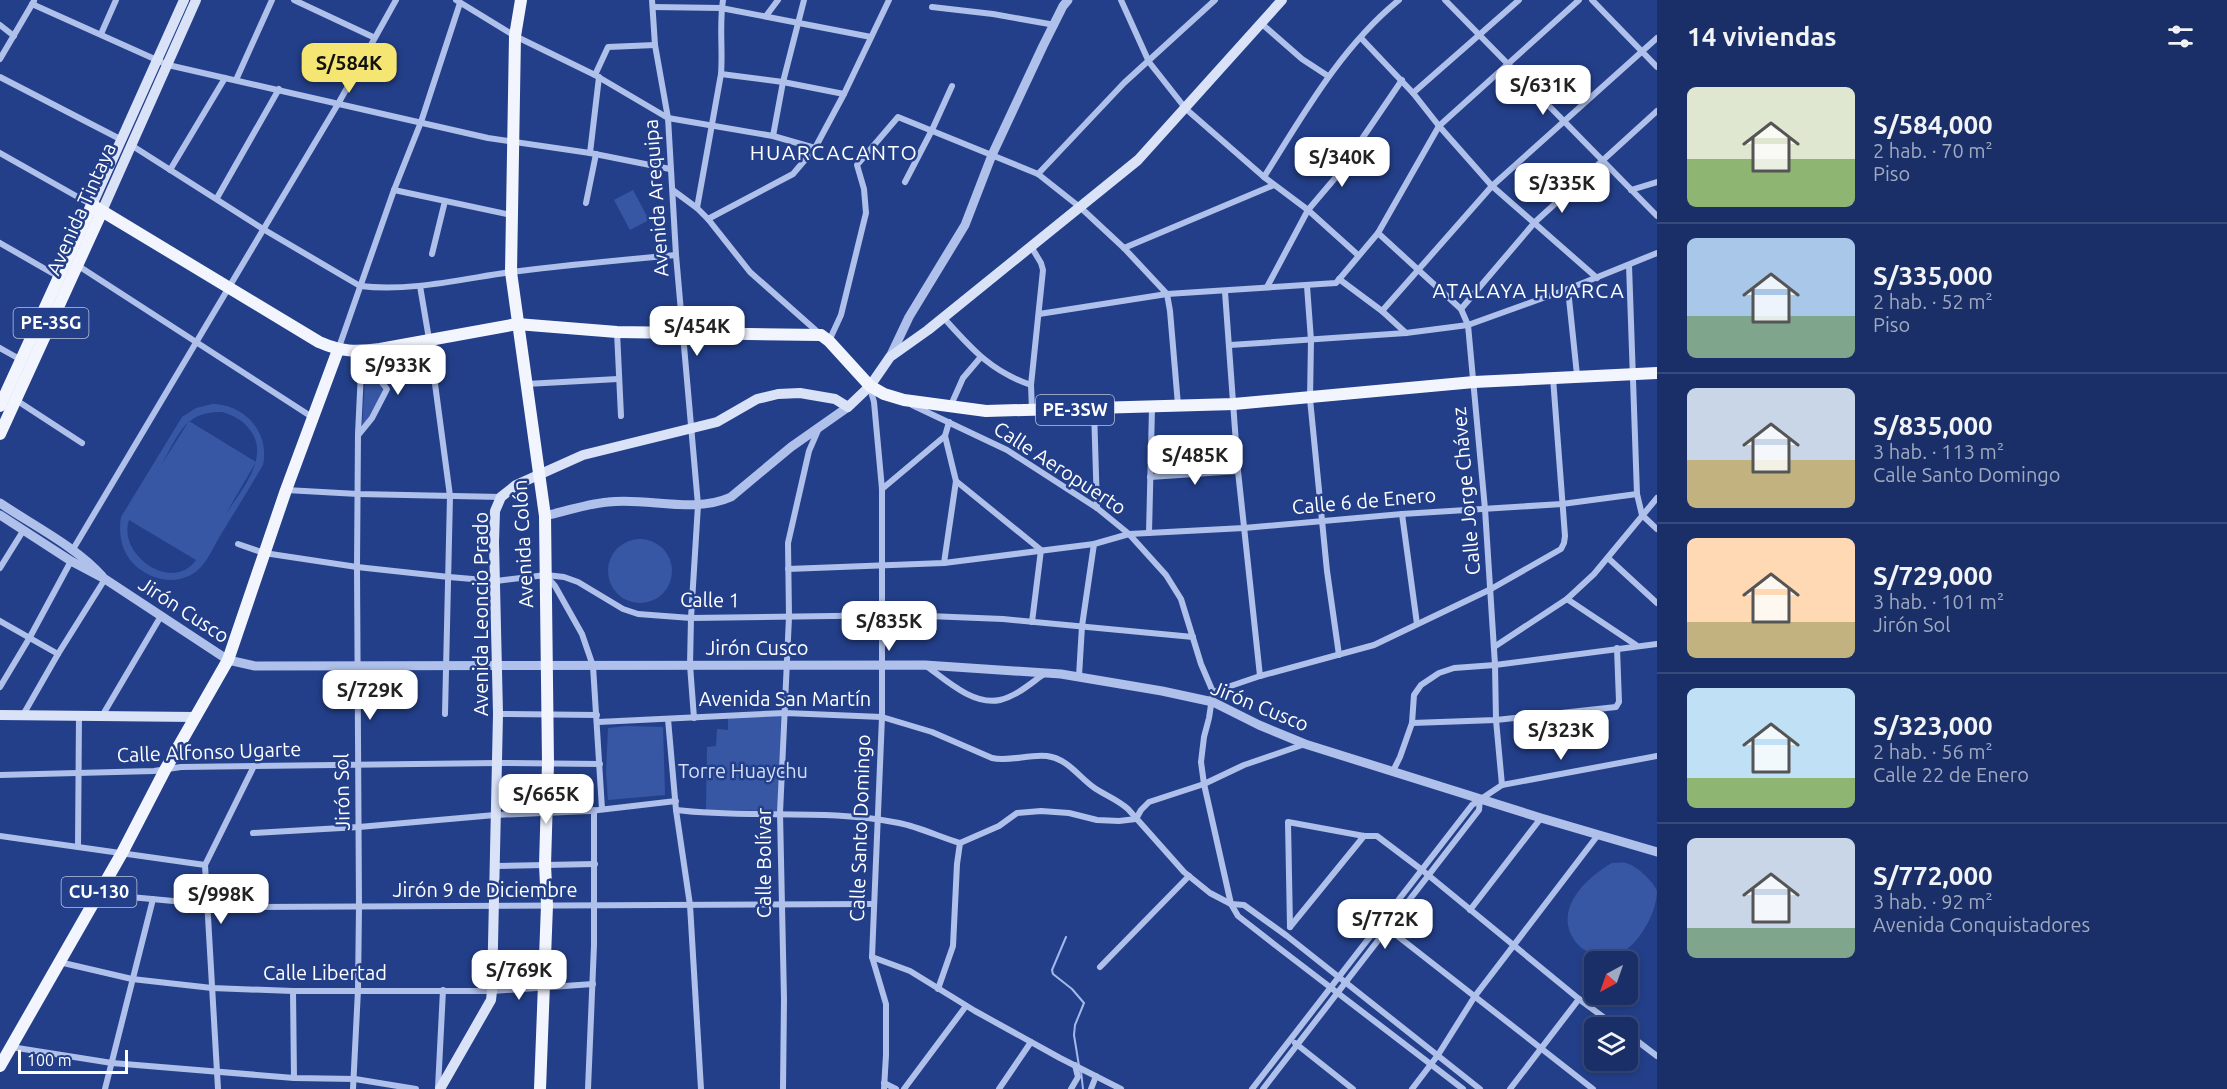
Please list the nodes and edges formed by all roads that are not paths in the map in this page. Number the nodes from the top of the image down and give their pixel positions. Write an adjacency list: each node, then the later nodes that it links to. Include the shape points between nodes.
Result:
1 (116, 0): 31 (street)
2 (184, 0): 43 (main road, Avenida Tintaya / PE-3SG)
3 (196, 0): 43 (main road, Avenida Tintaya / PE-3SG)
4 (272, 0): 51 (street)
5 (294, 0): 35 (street)
6 (396, 0): 35 (street)
7 (521, 0): 34 (main road, Avenida Colón)
8 (723, 0): 25 (street)
9 (778, 0): 26 (street)
10 (804, 0): 27 (street)
11 (889, 0): 36 (street)
12 (1121, 0): 42 (street)
13 (1215, 0): 42 (street)
14 (1399, 0): 37 (street)
15 (1445, 0): 32 (street)
16 (1519, 0): 32 (street)
17 (1579, 0): 44 (street)
18 (1592, 0): 40 (street)
19 (33, 2): 31 (street); 33 (street)
20 (458, 2): 34 (street); 63 (street)
21 (1065, 2): 30 (street)
22 (1277, 2): 28 (main road)
23 (652, 4): 25 (street); 39 (street, Avenida Arequipa)
24 (932, 7): 30 (street)
25 (721, 8): 26 (street); 46 (street)
26 (766, 16): 27 (street)
27 (797, 21): 36 (street); 53 (street)
28 (1262, 24): 48 (street); 59 (main road)
29 (0, 25): 33 (street)
30 (1055, 25): 73 (street)
31 (101, 34): 43 (street)
32 (1479, 35): 44 (street); 56 (street)
33 (14, 36): 41 (street)
34 (515, 36): 47 (street); 68 (main road, Avenida Colón)
35 (373, 37): 58 (street)
36 (871, 37): 57 (street)
37 (1361, 38): 48 (street); 52 (street)
38 (1657, 38): 40 (street)
39 (656, 45): 47 (street, via 608,47); 61 (street, Avenida Arequipa)
40 (1642, 51): 45 (street); 62 (street)
41 (0, 58)
42 (1149, 62): 59 (street); 77 (street)
43 (162, 63): 50 (street); 69 (main road, Avenida Tintaya / PE-3SG)
44 (1509, 65): 62 (street); 65 (street)
45 (1657, 67)
46 (721, 74): 53 (street); 64 (street)
47 (597, 76): 61 (street); 72 (street)
48 (1328, 76): 78 (street)
49 (0, 77): 69 (street)
50 (225, 78): 51 (street); 76 (street)
51 (236, 80): 55 (street)
52 (1402, 80): 56 (street); 92 (street, via 1336,177)
53 (783, 82): 57 (street); 67 (street)
54 (952, 86): 66 (street)
55 (279, 89): 58 (street); 86 (street)
56 (1413, 93): 65 (street)
57 (844, 94): 70 (street)
58 (338, 104): 63 (street); 97 (street)
59 (1185, 109): 78 (street); 91 (main road, via 1138,160)
60 (1657, 111): 74 (street)
61 (668, 118): 64 (street); 75 (street, Avenida Arequipa)
62 (1564, 121): 74 (street); 82 (street)
63 (421, 122): 68 (street); 83 (street)
64 (713, 125): 67 (street); 90 (street)
65 (1439, 126): 82 (street); 98 (street)
66 (932, 130): 73 (street); 79 (street); 130 (street, via 898,117 857,165 866,213 841,315)
67 (773, 136): 70 (street)
68 (514, 141): 72 (street); 93 (main road, Avenida Colón)
69 (126, 142): 76 (street); 89 (main road, Avenida Tintaya / PE-3SG)
70 (815, 148): 95 (street, via 793,174)
71 (0, 153): 89 (street)
72 (593, 154): 75 (street); 88 (street)
73 (992, 155): 77 (street); 138 (street, via 965,225 909,317)
74 (1603, 160): 84 (street); 96 (street)
75 (670, 169): 85 (street, Avenida Arequipa)
76 (170, 170): 86 (street)
77 (1038, 174): 91 (street)
78 (1264, 177): 81 (street)
79 (905, 182)
80 (1657, 182): 84 (street)
81 (1274, 185): 92 (street); 101 (street)
82 (1492, 186): 96 (street); 108 (street)
83 (394, 189): 87 (street); 113 (street)
84 (1631, 190): 94 (street)
85 (674, 191): 90 (street); 104 (street, Avenida Arequipa)
86 (217, 198): 97 (street)
87 (445, 201): 93 (street); 103 (street)
88 (586, 203)
89 (97, 208): 106 (main road, Avenida Tintaya / PE-3SG); 110 (main road, Avenida Tintaya / PE-3SG); 117 (main road)
90 (697, 208): 95 (street)
91 (1082, 208): 100 (main road); 101 (street)
92 (1308, 210): 105 (street); 116 (street)
93 (512, 215): 109 (main road, Avenida Colón)
94 (1657, 216)
95 (708, 219): 130 (street, via 750,272)
96 (1535, 222): 111 (street); 121 (street)
97 (263, 229): 113 (street); 117 (street)
98 (1378, 233): 105 (street); 108 (street, Calle Jorge Chávez)
99 (0, 243): 110 (street)
100 (1032, 248): 123 (street, via 1043,270); 124 (main road)
101 (1124, 248): 120 (street)
102 (1657, 253): 107 (street)
103 (432, 254)
104 (676, 255): 109 (street); 127 (street, Avenida Arequipa)
105 (1358, 255): 112 (street)
106 (77, 265): 133 (street); 140 (main road, Avenida Tintaya / PE-3SG)
107 (1629, 265): 111 (street); 142 (street)
108 (1419, 271): 121 (street, Calle Jorge Chávez); 122 (street)
109 (512, 272): 114 (street); 125 (main road, Avenida Colón)
110 (59, 277): 140 (main road, Avenida Tintaya / PE-3SG)
111 (1596, 278): 118 (street)
112 (1340, 279): 115 (street, via 1331,285); 122 (street)
113 (360, 286): 114 (street); 136 (street)
114 (420, 286): 131 (street)
115 (1307, 286): 116 (street); 132 (street)
116 (1267, 287): 119 (street)
117 (228, 288): 133 (street); 136 (main road)
118 (1568, 289): 126 (street); 143 (street)
119 (1225, 292): 120 (street); 134 (street)
120 (1167, 294): 123 (street); 155 (street)
121 (1461, 309): 126 (street, Calle Jorge Chávez)
122 (1383, 311): 129 (street)
123 (1039, 314): 148 (street)
124 (943, 317): 138 (main road); 139 (street)
125 (517, 324): 128 (main road); 131 (main road); 147 (main road, Avenida Colón)
126 (1468, 324): 129 (street); 146 (street, Calle Jorge Chávez)
127 (682, 331): 128 (main road); 130 (main road); 165 (street, Avenida Arequipa)
128 (617, 332): 145 (street)
129 (1406, 333): 132 (street)
130 (825, 338): 149 (main road, PE-3SW)
131 (429, 339): 137 (main road); 178 (street)
132 (1311, 340): 134 (street); 150 (street)
133 (195, 342): 162 (street); 200 (street)
134 (1230, 345): 153 (street)
135 (0, 348): 140 (street)
136 (338, 350): 137 (main road); 162 (main road)
137 (363, 355): 167 (street, Jirón Sol); 167 (street, via 387,389 372,418)
138 (890, 357): 149 (main road)
139 (980, 358): 148 (street, via 1011,379); 154 (street, via 963,378)
140 (27, 363): 151 (main road, Avenida Tintaya / PE-3SG); 156 (main road, Avenida Tintaya / PE-3SG)
141 (1657, 373): 142 (main road, PE-3SW)
142 (1632, 374): 143 (main road, PE-3SW); 177 (street)
143 (1577, 375): 144 (main road, PE-3SW)
144 (1553, 378): 146 (main road, PE-3SW); 182 (street)
145 (618, 379): 147 (street); 161 (street)
146 (1473, 382): 150 (main road, PE-3SW); 185 (street, Calle Jorge Chávez)
147 (526, 384): 171 (main road, Avenida Colón)
148 (1030, 385): 160 (street)
149 (870, 386): 152 (main road, PE-3SW); 157 (main road); 174 (street, Calle Santo Domingo)
150 (1310, 399): 153 (main road, PE-3SW); 190 (street)
151 (16, 400): 166 (main road, Avenida Tintaya / PE-3SG); 169 (street)
152 (904, 400): 154 (main road, PE-3SW); 163 (street, Calle Aeropuerto)
153 (1234, 404): 155 (main road, PE-3SW); 170 (street)
154 (951, 405): 160 (main road, PE-3SW, via 986,411)
155 (1178, 405): 158 (main road, PE-3SW)
156 (0, 406)
157 (848, 407): 164 (street); 165 (main road, Avenida Leoncio Prado, via 822,395 778,394 757,399 717,422)
158 (1152, 408): 159 (main road, PE-3SW); 172 (street)
159 (1094, 409): 160 (main road, PE-3SW); 184 (street)
160 (1032, 411)
161 (621, 416)
162 (312, 417): 175 (main road)
163 (949, 422): 168 (street); 184 (street, Calle Aeropuerto, via 1007,450)
164 (820, 426): 183 (street, via 731,497 720,503); 206 (street, Calle Bolívar, via 809,451 791,525)
165 (691, 429): 171 (main road, Avenida Leoncio Prado, via 583,455); 183 (street, Avenida Arequipa)
166 (0, 434)
167 (358, 434): 176 (street, Jirón Sol)
168 (945, 436): 173 (street); 174 (street)
169 (82, 443)
170 (1238, 471): 172 (street); 191 (street)
171 (539, 475): 179 (main road, Avenida Leoncio Prado); 189 (main road, Avenida Colón)
172 (1150, 477): 194 (street)
173 (956, 481): 198 (street); 202 (street)
174 (882, 489): 203 (street, Calle Santo Domingo)
175 (286, 490): 176 (street); 199 (main road)
176 (358, 494): 178 (street); 204 (street, Jirón Sol)
177 (1636, 494): 182 (street, Calle 6 de Enero); 188 (street)
178 (450, 496): 179 (street); 208 (street)
179 (501, 497): 210 (main road, Avenida Leoncio Prado, via 495,511)
180 (1657, 498): 188 (street)
181 (0, 503): 200 (street, Jirón Cusco)
182 (1562, 504): 185 (street, Calle 6 de Enero); 211 (street, via 1565,536 1561,549)
183 (698, 505): 189 (street, via 608,502); 217 (street, Avenida Arequipa)
184 (1097, 508): 195 (street, Calle Aeropuerto)
185 (1485, 509): 186 (street, Calle 6 de Enero); 211 (street, Calle Jorge Chávez)
186 (1402, 514): 190 (street, Calle 6 de Enero); 220 (street)
187 (0, 515): 193 (street, Jirón Cusco)
188 (1642, 515): 192 (street); 201 (street)
189 (545, 516): 207 (main road, Avenida Colón)
190 (1323, 521): 191 (street, Calle 6 de Enero); 229 (street)
191 (1244, 528): 194 (street, Calle 6 de Enero); 243 (street)
192 (1657, 529)
193 (23, 531): 200 (street, Jirón Cusco); 205 (street)
194 (1149, 533): 195 (street, Calle 6 de Enero)
195 (1129, 534): 197 (street, Calle 6 de Enero); 223 (street, Calle Aeropuerto, via 1182,599)
196 (238, 544): 199 (street, Calle 1)
197 (1094, 544): 198 (street, Calle 6 de Enero); 221 (street)
198 (1041, 550): 202 (street, Calle 6 de Enero); 219 (street)
199 (264, 554): 204 (street, Calle 1); 230 (main road)
200 (71, 556): 209 (street, Jirón Cusco, via 94,567); 222 (street)
201 (1608, 558): 212 (street); 213 (street)
202 (944, 564): 203 (street, Calle 6 de Enero)
203 (882, 566): 206 (street, Calle 6 de Enero); 214 (street, Calle Santo Domingo)
204 (357, 567): 208 (street, Calle 1); 231 (street, Jirón Sol)
205 (0, 568)
206 (788, 569): 216 (street, Calle Bolívar)
207 (546, 575): 210 (street, Calle 1); 217 (street, Calle 1, via 578,582 638,614); 237 (main road, Avenida Colón); 238 (street, via 574,618)
208 (449, 577): 210 (street, Calle 1); 240 (street)
209 (105, 579): 215 (street, Jirón Cusco); 228 (street)
210 (496, 581): 232 (main road, Avenida Leoncio Prado)
211 (1491, 588): 220 (street); 226 (street, Calle Jorge Chávez)
212 (1567, 599): 225 (street); 226 (street)
213 (1657, 603)
214 (882, 615): 216 (street, Calle 1); 219 (street, Calle 1); 234 (street, Calle Santo Domingo)
215 (161, 616): 230 (street, Jirón Cusco); 254 (street)
216 (789, 617): 217 (street, Calle 1); 239 (street, Calle Bolívar)
217 (691, 618): 233 (street, Avenida Arequipa)
218 (0, 621): 222 (street)
219 (1032, 622): 221 (street, Calle 1)
220 (1417, 624): 229 (street, via 1374,645)
221 (1082, 626): 223 (street, Calle 1); 242 (street)
222 (30, 637): 228 (street); 244 (street)
223 (1193, 637): 245 (street, Calle Aeropuerto)
224 (1657, 644): 225 (street)
225 (1636, 645): 227 (street)
226 (1494, 647): 236 (street, Calle Jorge Chávez)
227 (1617, 648): 236 (street); 260 (street, via 1616,707)
228 (58, 654): 252 (street)
229 (1339, 655): 243 (street)
230 (228, 660): 231 (street, Jirón Cusco, via 255,666); 255 (main road)
231 (358, 665): 240 (street, Jirón Cusco); 266 (street, Jirón Sol)
232 (498, 665): 237 (street, Jirón Cusco); 240 (street, Jirón Cusco); 249 (main road, Avenida Leoncio Prado)
233 (690, 665): 238 (street, Jirón Cusco); 239 (street, Jirón Cusco); 256 (street, Avenida Arequipa)
234 (882, 665): 235 (street, Jirón Cusco); 239 (street, Jirón Cusco); 257 (street, Calle Santo Domingo)
235 (925, 665): 241 (street, Jirón Cusco); 241 (street, via 973,698 998,701 1016,694)
236 (1495, 665): 260 (street, Calle Jorge Chávez); 261 (street, via 1454,668 1430,678 1413,695)
237 (546, 666): 238 (street, Jirón Cusco); 250 (main road, Avenida Colón)
238 (593, 666): 258 (street)
239 (787, 666): 247 (street, Calle Bolívar)
240 (446, 667): 248 (street)
241 (1045, 673): 242 (street, Jirón Cusco)
242 (1079, 676): 246 (street, Jirón Cusco)
243 (1260, 676): 245 (street)
244 (0, 687)
245 (1213, 692): 246 (street, Calle Aeropuerto)
246 (1213, 702): 262 (street, Jirón Cusco); 273 (street, Calle Aeropuerto, via 1201,762)
247 (785, 713): 256 (street, Avenida San Martín); 257 (street, Avenida San Martín); 280 (street, Calle Bolívar)
248 (445, 714)
249 (498, 714): 250 (street, Avenida San Martín); 264 (main road, Avenida Leoncio Prado)
250 (547, 714): 258 (street, Avenida San Martín); 265 (main road, Avenida Colón)
251 (0, 715): 252 (main road)
252 (22, 716): 253 (main road)
253 (79, 716): 254 (main road); 271 (street)
254 (102, 716): 255 (main road)
255 (196, 717): 269 (main road, CU-130)
256 (694, 717): 259 (street, Avenida San Martín)
257 (882, 717): 283 (street, Avenida San Martín, via 932,732 992,758 1056,758 1094,788 1120,802); 284 (street, Calle Santo Domingo)
258 (597, 719): 259 (street, Avenida San Martín); 267 (street)
259 (668, 719): 276 (street)
260 (1496, 720): 261 (street); 274 (street, Calle Jorge Chávez)
261 (1412, 723): 270 (street)
262 (1305, 744): 270 (street, Jirón Cusco); 273 (street)
263 (1657, 756): 274 (street)
264 (498, 763): 265 (street, Calle Alfonso Ugarte); 266 (street, Calle Alfonso Ugarte); 281 (main road, Avenida Leoncio Prado)
265 (548, 763): 267 (street, Calle Alfonso Ugarte); 279 (main road, Avenida Colón)
266 (357, 764): 268 (street, Calle Alfonso Ugarte); 285 (street, Jirón Sol)
267 (600, 764): 277 (street)
268 (254, 766): 269 (street, Calle Alfonso Ugarte); 295 (street)
269 (165, 770): 271 (street, Calle Alfonso Ugarte); 293 (main road, CU-130)
270 (1393, 771): 275 (street, Jirón Cusco)
271 (79, 774): 272 (street, Calle Alfonso Ugarte); 291 (street)
272 (0, 775)
273 (1204, 784): 283 (street, via 1149,802); 305 (street, Calle Aeropuerto)
274 (1502, 784): 275 (street)
275 (1480, 799): 282 (street, Jirón Cusco); 298 (street); 299 (street, via 1479,810)
276 (676, 801): 277 (street); 278 (street)
277 (598, 810): 279 (street); 294 (street)
278 (676, 810): 280 (street); 308 (street)
279 (546, 813): 281 (street); 296 (main road, Avenida Colón)
280 (780, 813): 284 (street); 303 (street, Calle Bolívar)
281 (495, 815): 285 (street); 297 (main road, Avenida Leoncio Prado)
282 (1541, 818): 287 (street, Jirón Cusco); 312 (street)
283 (1136, 819): 290 (street, via 1097,820 1041,811 1017,813 999,826); 300 (street, Avenida San Martín)
284 (877, 820): 290 (street); 304 (street, Calle Santo Domingo)
285 (359, 827): 286 (street); 310 (street, Jirón Sol)
286 (253, 833)
287 (1598, 835): 292 (street, Jirón Cusco); 317 (street)
288 (0, 836): 291 (street)
289 (1364, 836): 298 (street, via 1377,836); 314 (street); 314 (street, via 1288,822)
290 (960, 843): 326 (street, via 953,946)
291 (78, 847): 293 (street)
292 (1657, 852)
293 (122, 853): 295 (street); 301 (main road, CU-130)
294 (595, 864): 296 (street); 311 (street)
295 (205, 865): 306 (street)
296 (544, 865): 297 (street); 307 (main road, Avenida Colón)
297 (496, 866): 309 (main road, Avenida Leoncio Prado)
298 (1422, 870): 299 (street); 313 (street)
299 (1429, 875): 312 (street); 315 (street)
300 (1189, 876): 305 (street, Avenida San Martín); 320 (street)
301 (98, 894): 302 (street, Jirón 9 de Diciembre); 319 (main road, CU-130)
302 (153, 898): 306 (street, Jirón 9 de Diciembre); 321 (street)
303 (780, 903): 304 (street, Jirón 9 de Diciembre); 308 (street, Jirón 9 de Diciembre); 361 (street, Calle Bolívar)
304 (873, 904): 318 (street, Calle Santo Domingo)
305 (1231, 904): 316 (street, Avenida San Martín, via 1244,905); 330 (street, Avenida San Martín, via 1238,916)
306 (208, 905): 310 (street, Jirón 9 de Diciembre); 325 (street)
307 (547, 905): 309 (street, Jirón 9 de Diciembre); 311 (street, Jirón 9 de Diciembre); 324 (main road, Avenida Colón)
308 (690, 905): 311 (street, Jirón 9 de Diciembre); 360 (street)
309 (494, 906): 310 (street, Jirón 9 de Diciembre); 329 (main road, Avenida Leoncio Prado)
310 (359, 907): 327 (street, Jirón Sol)
311 (594, 907): 323 (street)
312 (1470, 909): 317 (street)
313 (1381, 923): 315 (street); 322 (street)
314 (1290, 927): 316 (street)
315 (1387, 928): 322 (street); 332 (street)
316 (1287, 936): 322 (street, Avenida San Martín)
317 (1515, 945): 332 (street); 333 (street)
318 (872, 957): 326 (street, via 910,971); 352 (street, Calle Santo Domingo, via 886,1004)
319 (58, 962): 321 (street, Calle Libertad); 340 (main road, CU-130)
320 (1100, 967)
321 (132, 979): 325 (street, Calle Libertad); 344 (street)
322 (1342, 980): 330 (street); 342 (street, Avenida San Martín)
323 (593, 984): 324 (street, Calle Libertad); 359 (street)
324 (544, 987): 329 (street, Calle Libertad); 358 (main road, Avenida Colón)
325 (212, 988): 331 (street, Calle Libertad); 348 (street)
326 (938, 989): 334 (street)
327 (358, 990): 328 (street, Calle Libertad); 331 (street, Calle Libertad); 351 (street, Jirón Sol)
328 (443, 990): 329 (street, Calle Libertad); 357 (street)
329 (492, 990): 357 (main road, Avenida Leoncio Prado, via 491,1000)
330 (1334, 990): 336 (street); 339 (street); 345 (street, Avenida San Martín)
331 (293, 991): 350 (street)
332 (1475, 996): 341 (street); 342 (street)
333 (1579, 999): 335 (street); 341 (street)
334 (966, 1006): 337 (street); 363 (street)
335 (1603, 1017)
336 (1290, 1040): 339 (street); 368 (street)
337 (1031, 1042): 347 (street); 364 (street)
338 (1638, 1042): 343 (street)
339 (1297, 1045): 369 (street); 370 (street)
340 (11, 1047): 344 (street); 346 (main road, CU-130)
341 (1542, 1047): 374 (street); 375 (street)
342 (1438, 1055): 345 (street); 373 (street, Avenida San Martín)
343 (1657, 1056)
344 (112, 1064): 348 (street); 353 (street)
345 (1431, 1064): 371 (street); 372 (street, Avenida San Martín)
346 (0, 1066)
347 (1075, 1066): 349 (street); 365 (street, via 1078,1077)
348 (219, 1073): 350 (street); 354 (street)
349 (1096, 1076): 366 (street); 367 (street)
350 (294, 1078): 351 (street)
351 (355, 1080): 355 (street, Jirón Sol); 356 (street)
352 (884, 1086): 362 (street)
353 (105, 1089)
354 (218, 1089)
355 (353, 1089)
356 (416, 1089)
357 (439, 1089)
358 (540, 1089)
359 (588, 1089)
360 (701, 1089)
361 (783, 1089)
362 (896, 1089)
363 (904, 1089)
364 (999, 1089)
365 (1071, 1089)
366 (1091, 1089)
367 (1121, 1089)
368 (1252, 1089)
369 (1263, 1089)
370 (1353, 1089)
371 (1412, 1089)
372 (1463, 1089)
373 (1480, 1089)
374 (1510, 1089)
375 (1593, 1089)

